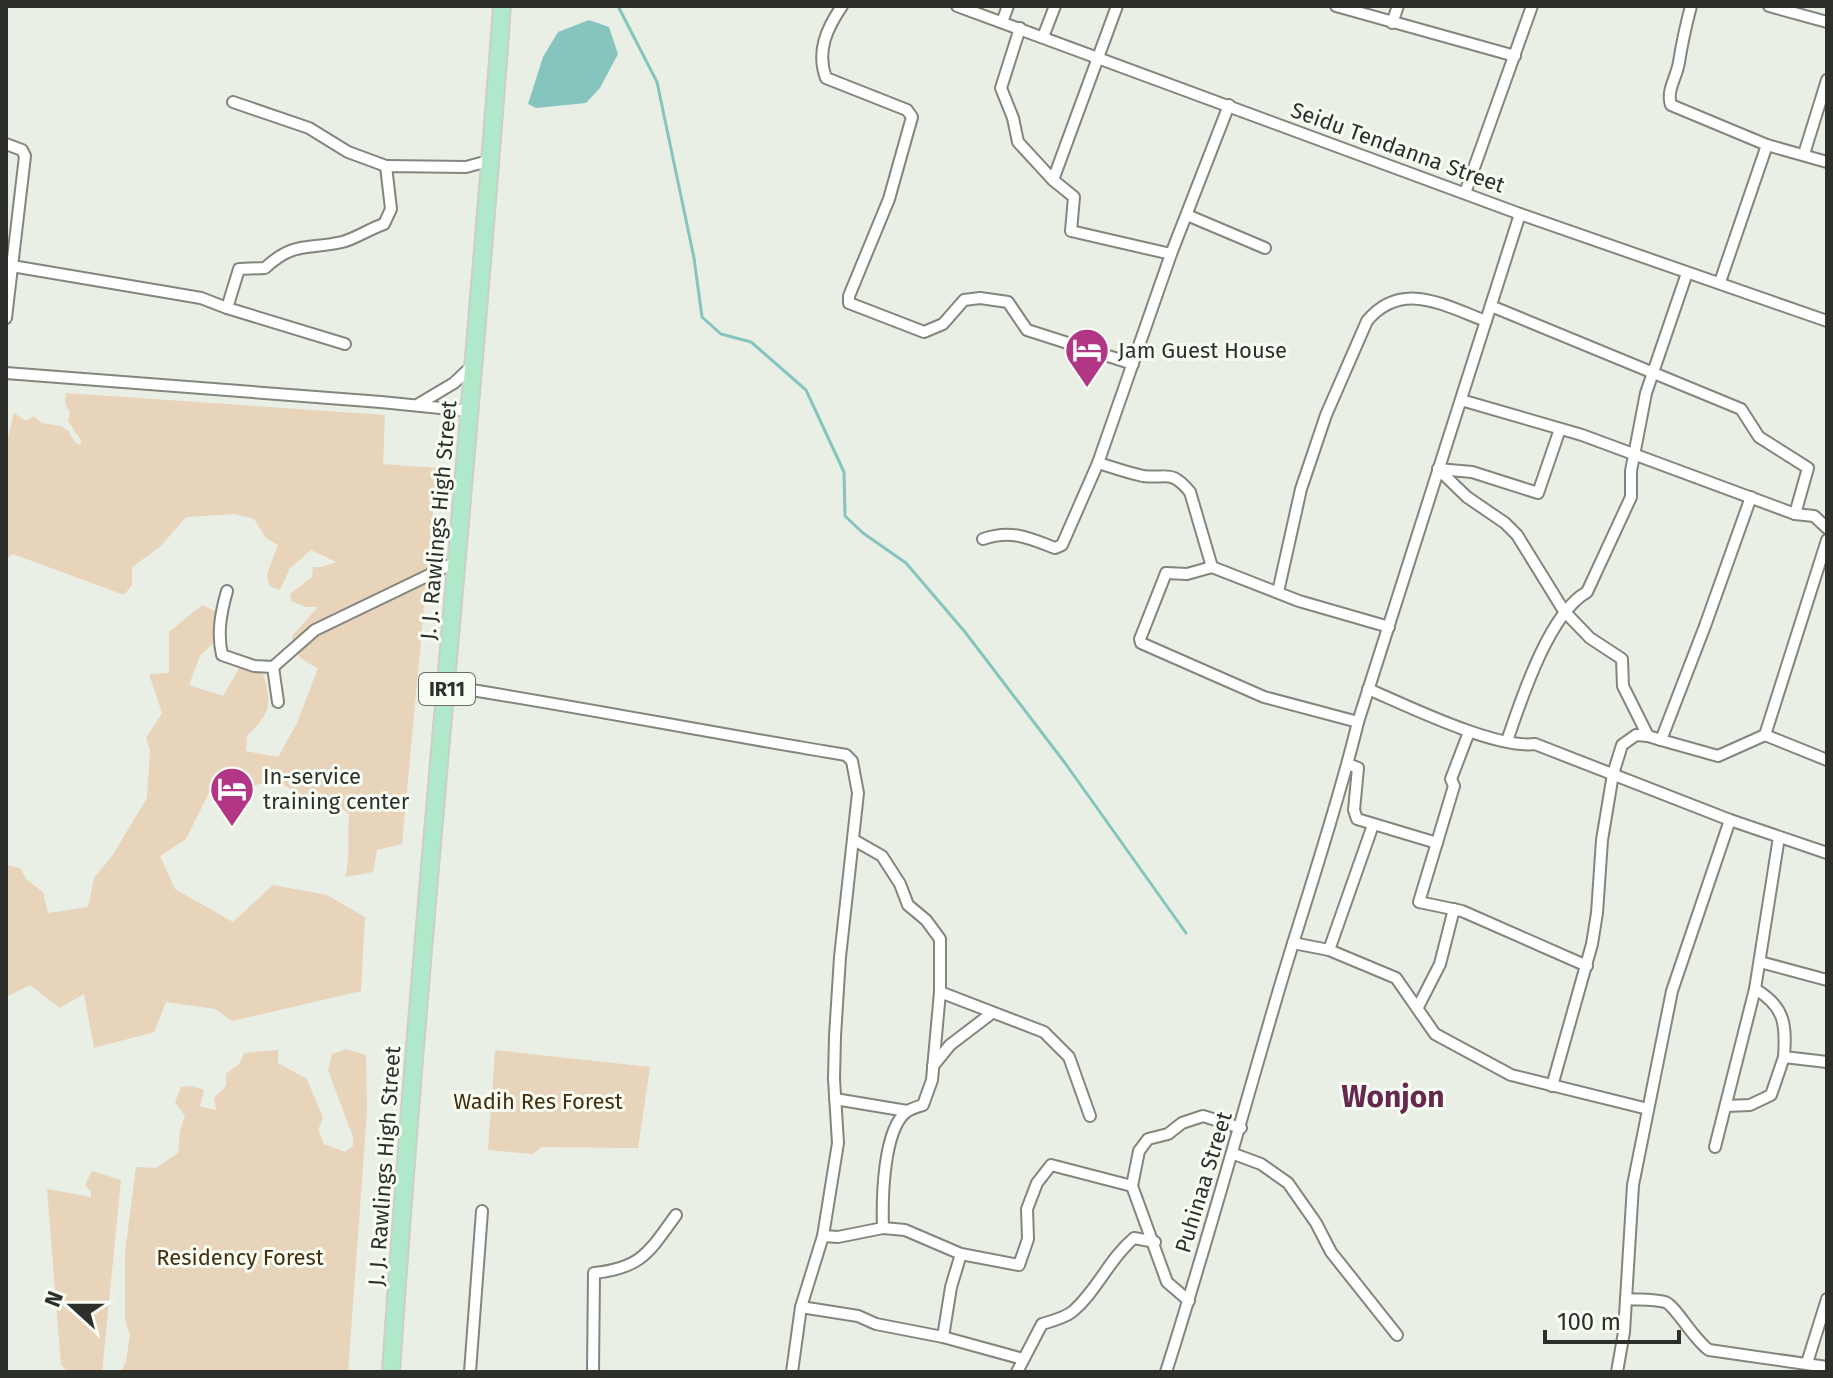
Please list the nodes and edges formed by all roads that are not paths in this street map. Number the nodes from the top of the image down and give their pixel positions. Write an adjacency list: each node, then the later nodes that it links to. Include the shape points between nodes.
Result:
1 (502, 6): 25 (main road, J. J. Rawlings High Street / IR11)
2 (842, 6): 44 (street, via 827,28 822,54 826,78 907,110 912,117 889,199 849,303 924,332 943,324 964,300 1008,302 1027,330)
3 (957, 6): 12 (street, Seidu Tendanna Street)
4 (1008, 6): 12 (street)
5 (1055, 6): 16 (street)
6 (1117, 6): 18 (street)
7 (1336, 6): 14 (street)
8 (1398, 6): 14 (street)
9 (1532, 6): 17 (street)
10 (1691, 6): 23 (street, via 1671,105)
11 (1769, 6): 13 (street)
12 (1002, 22): 15 (street, Seidu Tendanna Street)
13 (1827, 22)
14 (1392, 23): 17 (street)
15 (1020, 28): 16 (street, Seidu Tendanna Street); 28 (street, via 1001,88 1018,142)
16 (1043, 37): 18 (street, Seidu Tendanna Street)
17 (1515, 56): 29 (street)
18 (1099, 58): 21 (street, Seidu Tendanna Street); 28 (street)
19 (1827, 80): 24 (street)
20 (233, 102): 27 (street, via 309,128 348,152)
21 (1229, 105): 29 (street, Seidu Tendanna Street); 31 (street)
22 (6, 144): 34 (street, via 25,156)
23 (1767, 145): 24 (street); 36 (street)
24 (1804, 154): 26 (street)
25 (492, 160): 27 (street, via 466,167); 43 (main road, J. J. Rawlings High Street / IR11)
26 (1827, 162)
27 (386, 166): 38 (street, via 391,209 384,224 344,242 295,248 265,268 239,269)
28 (1053, 180): 33 (street, via 1074,197 1071,231)
29 (1465, 193): 30 (street, Seidu Tendanna Street)
30 (1520, 214): 35 (street, Seidu Tendanna Street); 37 (street, Puhinaa Street)
31 (1187, 215): 32 (street); 33 (street)
32 (1265, 248)
33 (1171, 254): 44 (street)
34 (9, 266): 38 (street, via 189,295); 39 (street)
35 (1687, 273): 36 (street, Seidu Tendanna Street); 46 (street)
36 (1720, 282): 41 (street, Seidu Tendanna Street)
37 (1491, 306): 40 (street, Puhinaa Street); 46 (street)
38 (227, 308): 42 (street)
39 (6, 318)
40 (1486, 321): 47 (street, Puhinaa Street); 62 (street, via 1425,298 1396,300 1367,321 1301,489)
41 (1827, 321)
42 (345, 344)
43 (473, 364): 48 (street, via 454,383); 49 (main road, J. J. Rawlings High Street / IR11)
44 (1133, 364): 52 (street)
45 (6, 373): 48 (street)
46 (1651, 374): 51 (street); 55 (street, via 1741,409 1759,437 1808,468)
47 (1461, 400): 50 (street); 53 (street, Puhinaa Street)
48 (417, 405): 49 (street)
49 (470, 411): 59 (main road, J. J. Rawlings High Street / IR11)
50 (1560, 429): 51 (street); 53 (street, via 1538,493 1472,472)
51 (1635, 456): 54 (street); 63 (street, via 1631,497 1618,527 1587,592)
52 (1098, 463): 57 (street, via 1062,545 1055,548 1019,534); 60 (street, via 1146,476 1169,476 1184,485)
53 (1438, 469): 63 (street, via 1517,535); 64 (street, Puhinaa Street)
54 (1751, 497): 55 (street); 73 (street)
55 (1795, 514): 56 (street, via 1814,516)
56 (1827, 528)
57 (983, 539)
58 (1827, 540): 71 (street)
59 (456, 562): 65 (street, via 315,630); 66 (main road, J. J. Rawlings High Street / IR11)
60 (1212, 567): 62 (street); 69 (street, via 1166,573 1141,643 1264,697)
61 (227, 591): 65 (street, via 219,641 222,655)
62 (1278, 592): 64 (street)
63 (1564, 611): 72 (street, via 1590,638 1622,659 1623,686); 74 (street, via 1535,663)
64 (1389, 627): 67 (street, Puhinaa Street)
65 (273, 667): 68 (street)
66 (447, 686): 81 (street, via 846,755 858,793); 122 (main road, J. J. Rawlings High Street / IR11)
67 (1368, 689): 69 (street, Puhinaa Street); 70 (street)
68 (278, 702)
69 (1358, 722): 76 (street, Puhinaa Street)
70 (1469, 732): 74 (street); 82 (street, via 1451,779 1454,786)
71 (1765, 735): 73 (street, via 1718,756); 75 (street)
72 (1648, 736): 73 (street); 77 (street, via 1636,735 1622,745)
73 (1661, 740)
74 (1507, 741): 77 (street, via 1535,744)
75 (1827, 760)
76 (1348, 764): 79 (street, via 1358,768 1357,819); 85 (street, Puhinaa Street)
77 (1613, 774): 78 (street); 88 (street)
78 (1730, 820): 80 (street); 100 (street, via 1672,991)
79 (1373, 825): 82 (street); 86 (street)
80 (1779, 837): 83 (street); 87 (street)
81 (854, 840): 91 (street, via 882,856 908,905 940,939); 98 (street, via 840,957)
82 (1437, 843): 84 (street, via 1419,902)
83 (1827, 853)
84 (1454, 909): 88 (street); 92 (street, via 1440,964)
85 (1293, 943): 86 (street); 103 (street, Puhinaa Street)
86 (1329, 950): 92 (street, via 1396,978)
87 (1760, 962): 89 (street); 90 (street)
88 (1587, 966): 97 (street)
89 (1827, 980)
90 (1755, 989): 94 (street, via 1768,997 1786,1024); 99 (street)
91 (940, 992): 93 (street); 96 (street)
92 (1418, 1007): 97 (street, via 1435,1034 1511,1075)
93 (992, 1013): 96 (street, via 950,1045); 102 (street, via 1044,1032 1064,1050)
94 (1784, 1057): 95 (street); 99 (street, via 1771,1095 1750,1105)
95 (1827, 1062)
96 (931, 1068): 101 (street, via 923,1105)
97 (1552, 1086): 100 (street)
98 (835, 1099): 101 (street); 110 (street, via 838,1143)
99 (1726, 1106): 104 (street)
100 (1648, 1109): 113 (street, via 1633,1185)
101 (907, 1111): 109 (street, via 893,1129 889,1147)
102 (1090, 1116)
103 (1241, 1128): 105 (street, Puhinaa Street); 106 (street, via 1203,1116 1148,1139 1139,1151)
104 (1715, 1147)
105 (1234, 1154): 115 (street, Puhinaa Street); 117 (street, via 1288,1183 1331,1252)
106 (1132, 1186): 111 (street); 112 (street, via 1051,1165 1027,1209 1028,1239 1019,1265)
107 (482, 1211): 123 (street)
108 (676, 1215): 124 (street, via 630,1267 594,1273)
109 (883, 1228): 110 (street); 112 (street, via 905,1230)
110 (823, 1236): 116 (street)
111 (1155, 1242): 115 (street, via 1167,1282); 119 (street, via 1134,1238 1119,1251 1070,1314 1042,1324)
112 (961, 1254): 118 (street)
113 (1626, 1299): 120 (street, via 1666,1302 1709,1350); 128 (street)
114 (1827, 1299): 120 (street)
115 (1189, 1301): 127 (street, Puhinaa Street)
116 (801, 1307): 118 (street, via 835,1310); 125 (street)
117 (1397, 1335)
118 (943, 1337): 119 (street)
119 (1023, 1359): 126 (street)
120 (1807, 1363): 121 (street)
121 (1827, 1367)
122 (391, 1372)
123 (470, 1372)
124 (593, 1372)
125 (792, 1372)
126 (1017, 1372)
127 (1166, 1372)
128 (1617, 1372)

